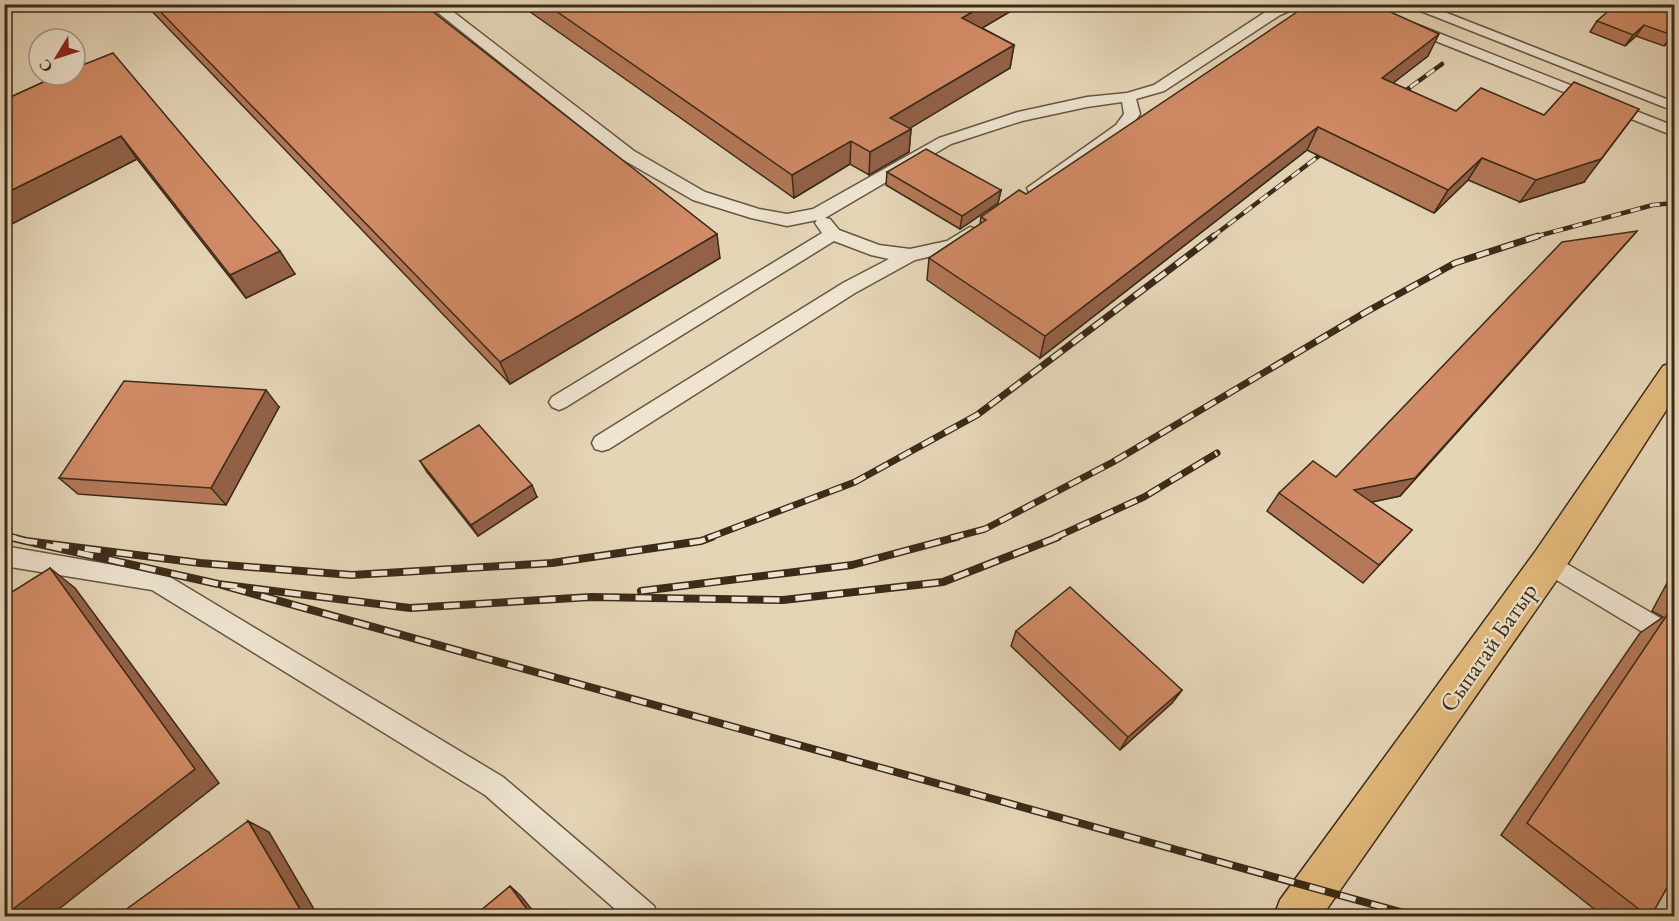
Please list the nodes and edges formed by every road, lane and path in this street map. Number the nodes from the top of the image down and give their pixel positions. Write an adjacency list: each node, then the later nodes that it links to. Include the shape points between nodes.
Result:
1 (434, 4): 9 (lane, via 628,155 699,196 787,220)
2 (1299, 4): 5 (lane, via 1275,12 1158,88)
3 (1410, 4): 6 (lane)
4 (1395, 20): 7 (lane)
5 (1128, 97): 8 (lane, via 1132,114 1122,128); 9 (lane, via 1018,117 945,141)
6 (1674, 107)
7 (1674, 131)
8 (1018, 200)
9 (818, 214): 11 (lane)
10 (980, 226): 12 (lane, via 952,246)
11 (833, 234): 12 (lane, via 877,251); 14 (lane)
12 (910, 255): 15 (lane, via 849,288)
13 (1674, 374): 17 (main road, Сыпатай Батыр)
14 (559, 402)
15 (602, 443)
16 (4, 556): 19 (lane, via 157,581 494,786)
17 (1548, 563): 18 (lane); 20 (main road, Сыпатай Батыр)
18 (1674, 638)
19 (644, 916)
20 (1296, 916)

